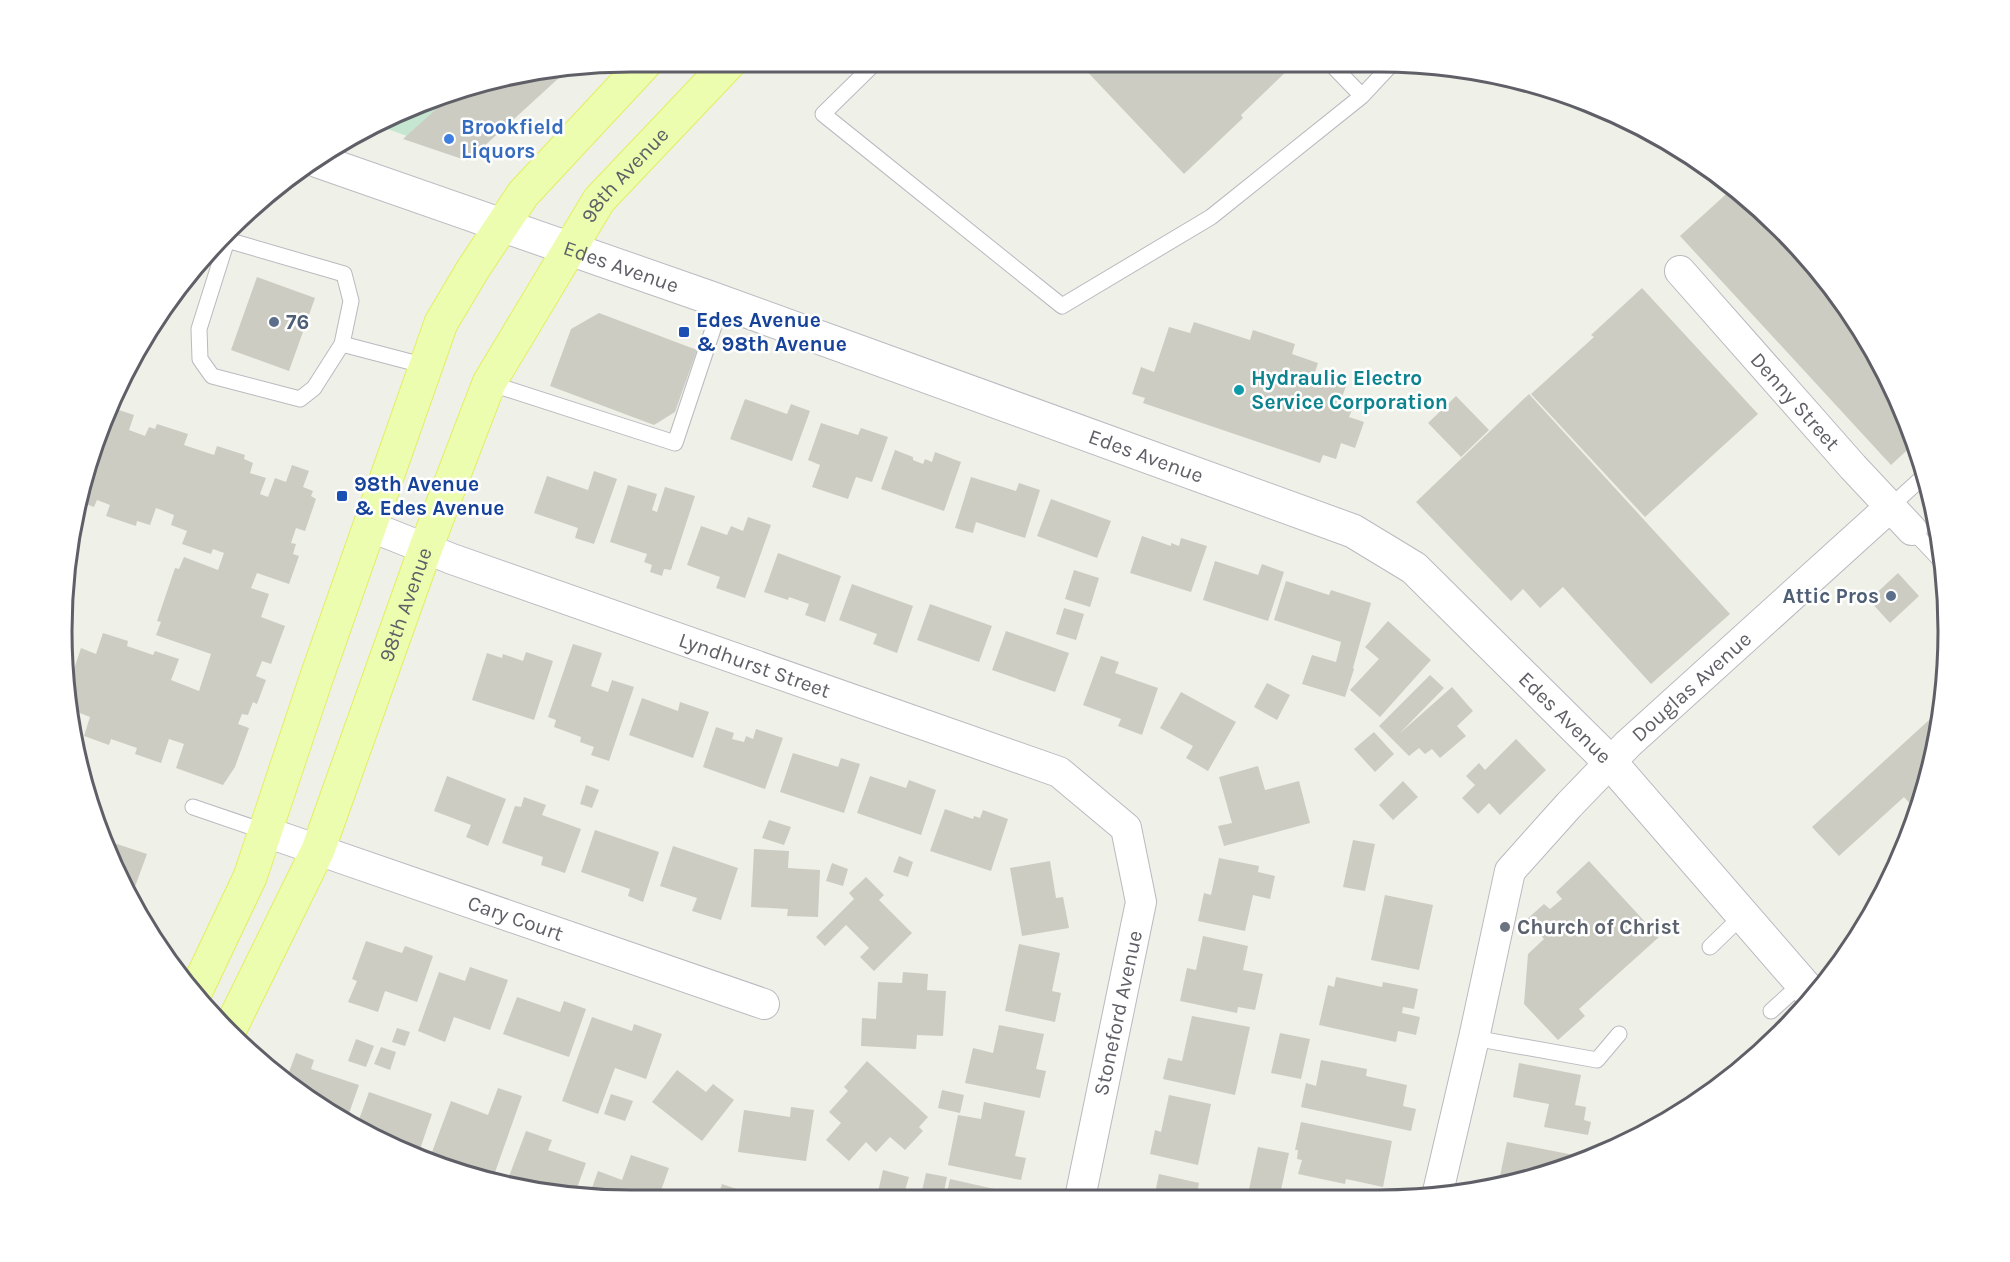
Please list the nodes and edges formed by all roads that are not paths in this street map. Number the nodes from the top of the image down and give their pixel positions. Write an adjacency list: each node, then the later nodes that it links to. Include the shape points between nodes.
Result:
1 (636, 72): 8 (main road, via 530,184)
2 (721, 72): 11 (main road, 98th Avenue, via 599,200)
3 (866, 72): 6 (lane, via 822,114 1062,306 1210,217)
4 (1339, 72): 6 (lane)
5 (1384, 72): 6 (lane)
6 (1362, 96)
7 (324, 163): 8 (street, Edes Avenue)
8 (501, 225): 11 (street, Edes Avenue); 15 (main road, via 441,323)
9 (233, 239): 14 (lane, via 344,274 351,301)
10 (225, 248): 14 (lane, via 199,329 200,359 212,376 300,399 314,388)
11 (569, 249): 13 (street, Edes Avenue); 16 (main road, 98th Avenue)
12 (1680, 271): 18 (street, Denny Street)
13 (722, 302): 16 (lane, via 675,443); 23 (street, Edes Avenue, via 1353,531 1414,568)
14 (342, 344): 15 (lane)
15 (426, 366): 19 (main road)
16 (489, 382): 21 (main road, 98th Avenue)
17 (1917, 481): 18 (lane)
18 (1890, 507): 20 (street, Denny Street); 23 (street, Douglas Avenue)
19 (369, 526): 21 (street, Lyndhurst Street); 26 (main road)
20 (1912, 530): 22 (lane)
21 (425, 549): 25 (street, Lyndhurst Street, via 1059,772); 27 (main road, 98th Avenue)
22 (1932, 551)
23 (1610, 762): 28 (street, Edes Avenue); 37 (street, Douglas Avenue, via 1510,871)
24 (192, 807): 26 (lane)
25 (1126, 828): 39 (street, Stoneford Avenue, via 1141,902)
26 (266, 832): 27 (street, Cary Court); 30 (main road, via 250,877)
27 (318, 850): 33 (street, Cary Court); 35 (main road, 98th Avenue)
28 (1743, 915): 29 (lane); 31 (street, Edes Avenue)
29 (1710, 947)
30 (199, 985)
31 (1808, 990)
32 (1806, 991): 34 (lane)
33 (764, 1004)
34 (1771, 1011)
35 (233, 1023)
36 (1619, 1034): 37 (lane, via 1597,1060)
37 (1474, 1038): 38 (street, Douglas Avenue)
38 (1439, 1186)
39 (1082, 1190)

